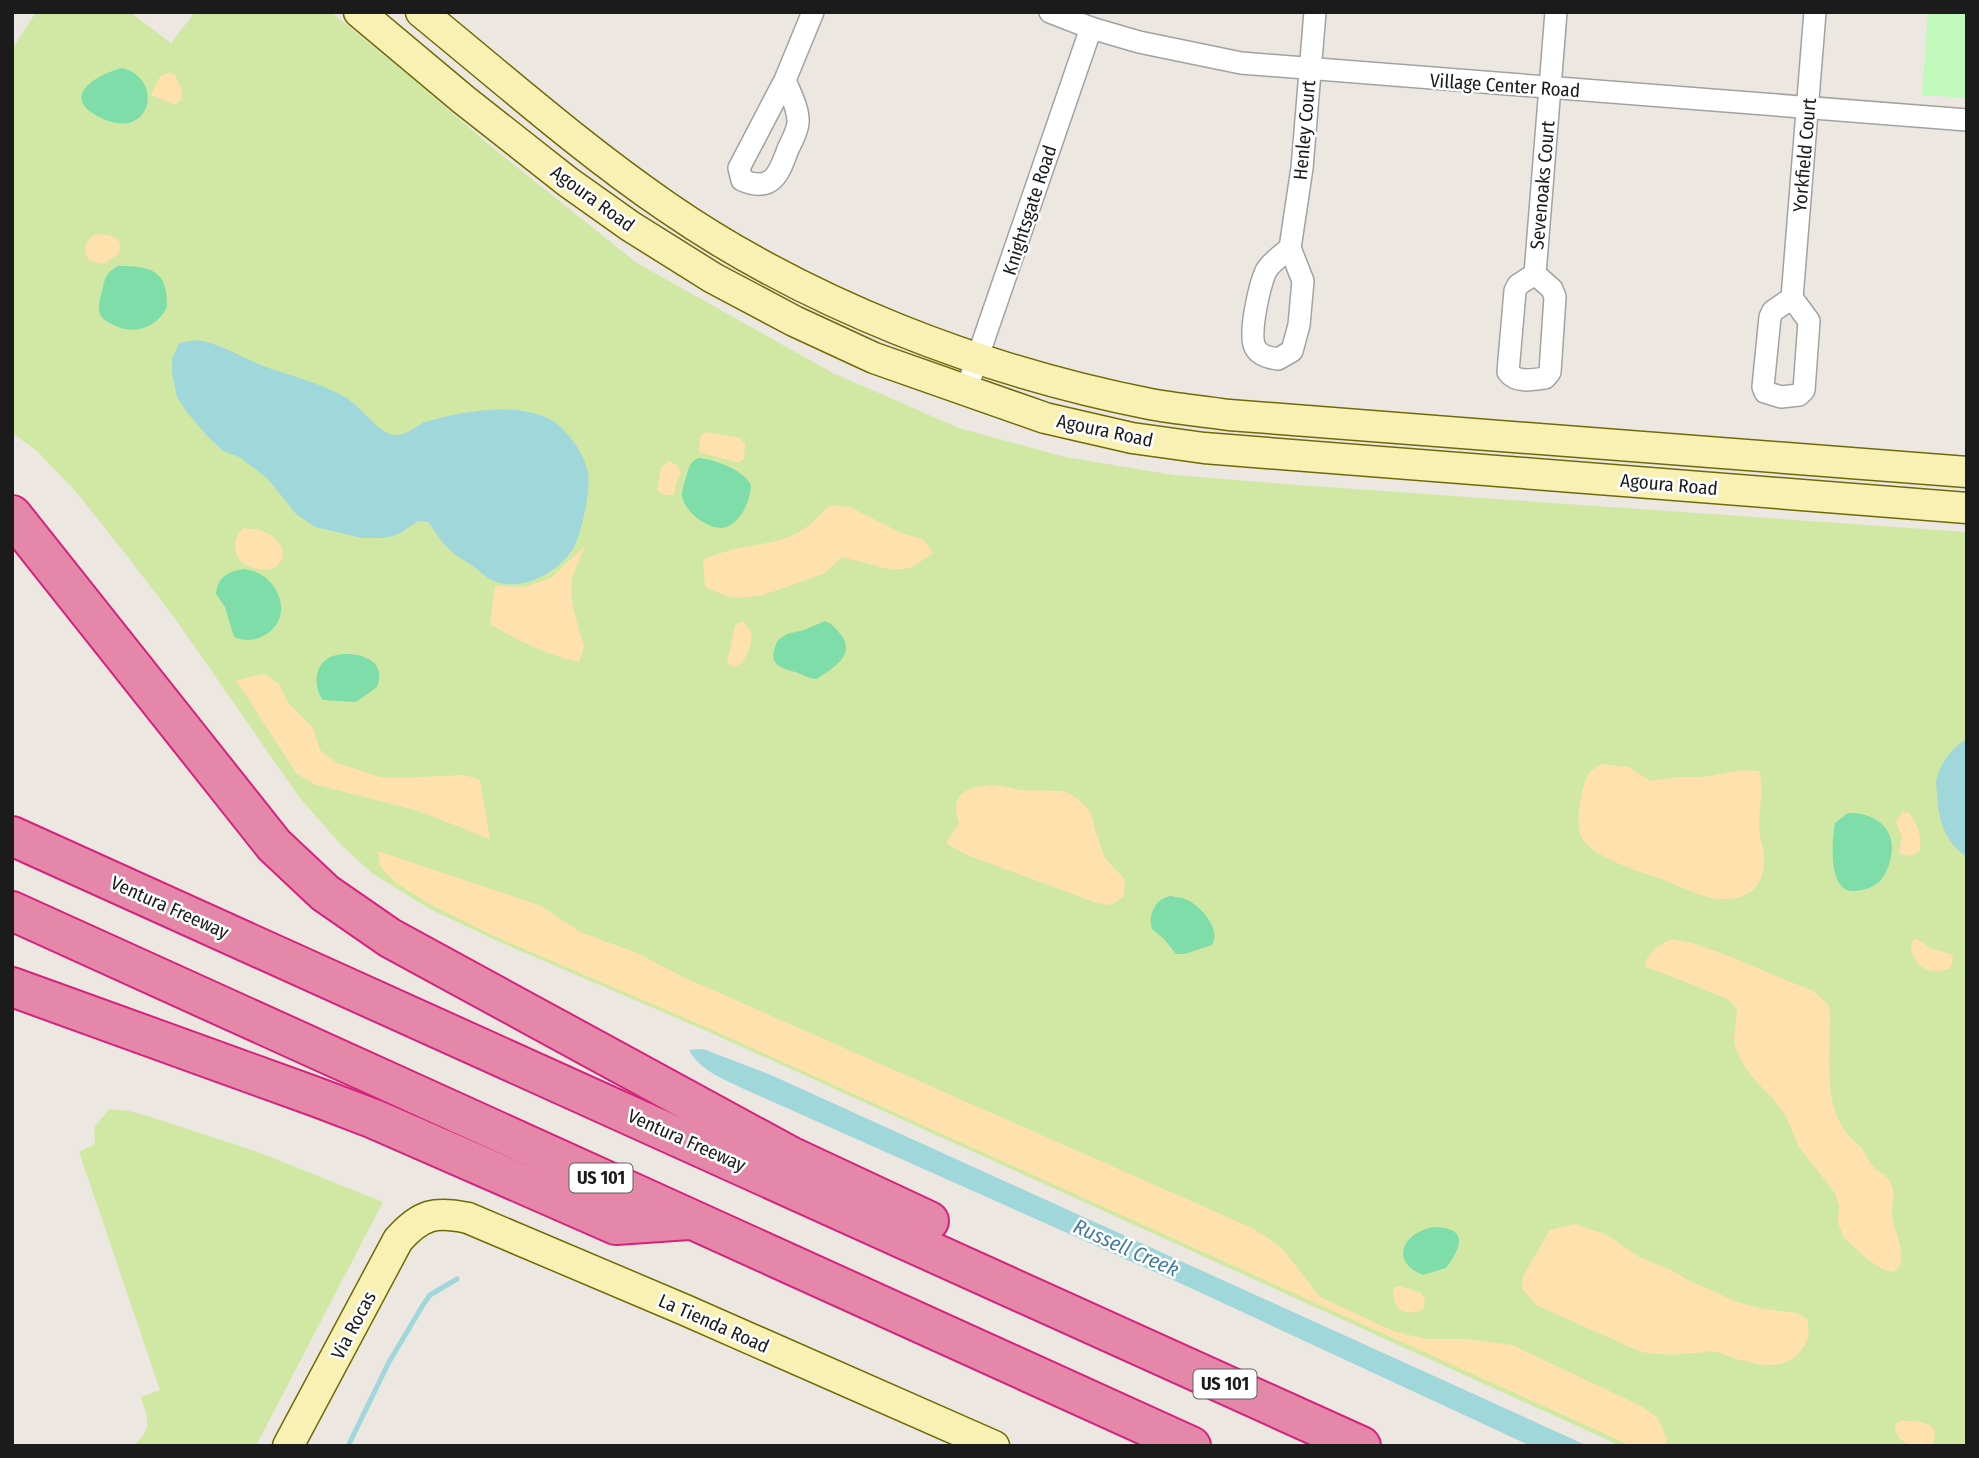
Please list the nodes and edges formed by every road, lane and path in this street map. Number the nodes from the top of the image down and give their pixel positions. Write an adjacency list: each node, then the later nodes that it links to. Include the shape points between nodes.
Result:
1 (359, 12): 15 (main road, Agoura Road)
2 (421, 12): 14 (main road, Agoura Road)
3 (813, 12): 10 (street)
4 (1050, 12): 8 (street, Village Center Road)
5 (1315, 12): 9 (street, Henley Court)
6 (1556, 12): 11 (street, Sevenoaks Court)
7 (1815, 12): 12 (street, Yorkfield Court)
8 (1091, 28): 9 (street, Village Center Road, via 1241,63); 19 (street, Knightsgate Road)
9 (1310, 70): 11 (street, Village Center Road); 16 (street, Henley Court)
10 (785, 80)
11 (1550, 88): 12 (street, Village Center Road); 17 (street, Sevenoaks Court)
12 (1808, 108): 13 (street, Village Center Road); 18 (street, Yorkfield Court)
13 (1967, 120)
14 (592, 152): 15 (main road); 19 (main road, Agoura Road, via 668,208 767,269 862,314)
15 (568, 181): 20 (main road, Agoura Road, via 713,278 794,321 874,358)
16 (1290, 248)
17 (1535, 274)
18 (1792, 298)
19 (978, 359): 20 (street, Knightsgate Road); 21 (main road, Agoura Road, via 1152,404 1229,415)
20 (966, 391): 22 (main road, Agoura Road, via 1058,421 1132,438 1204,447)
21 (1967, 472)
22 (1967, 508)
23 (12, 515): 29 (highway, via 274,845 325,893 390,937 790,1156 1058,1280)
24 (12, 836): 29 (highway, Ventura Freeway / US 101)
25 (12, 911): 28 (highway, US 101)
26 (12, 987): 28 (highway, via 352,1111 616,1225)
27 (430, 1215): 30 (main road, Via Rocas, via 398,1240); 31 (main road, La Tienda Road, via 468,1218)
28 (693, 1220): 32 (highway, US 101)
29 (1090, 1322): 33 (highway, Ventura Freeway / US 101)
30 (288, 1446)
31 (994, 1446)
32 (1191, 1446)
33 (1361, 1446)

